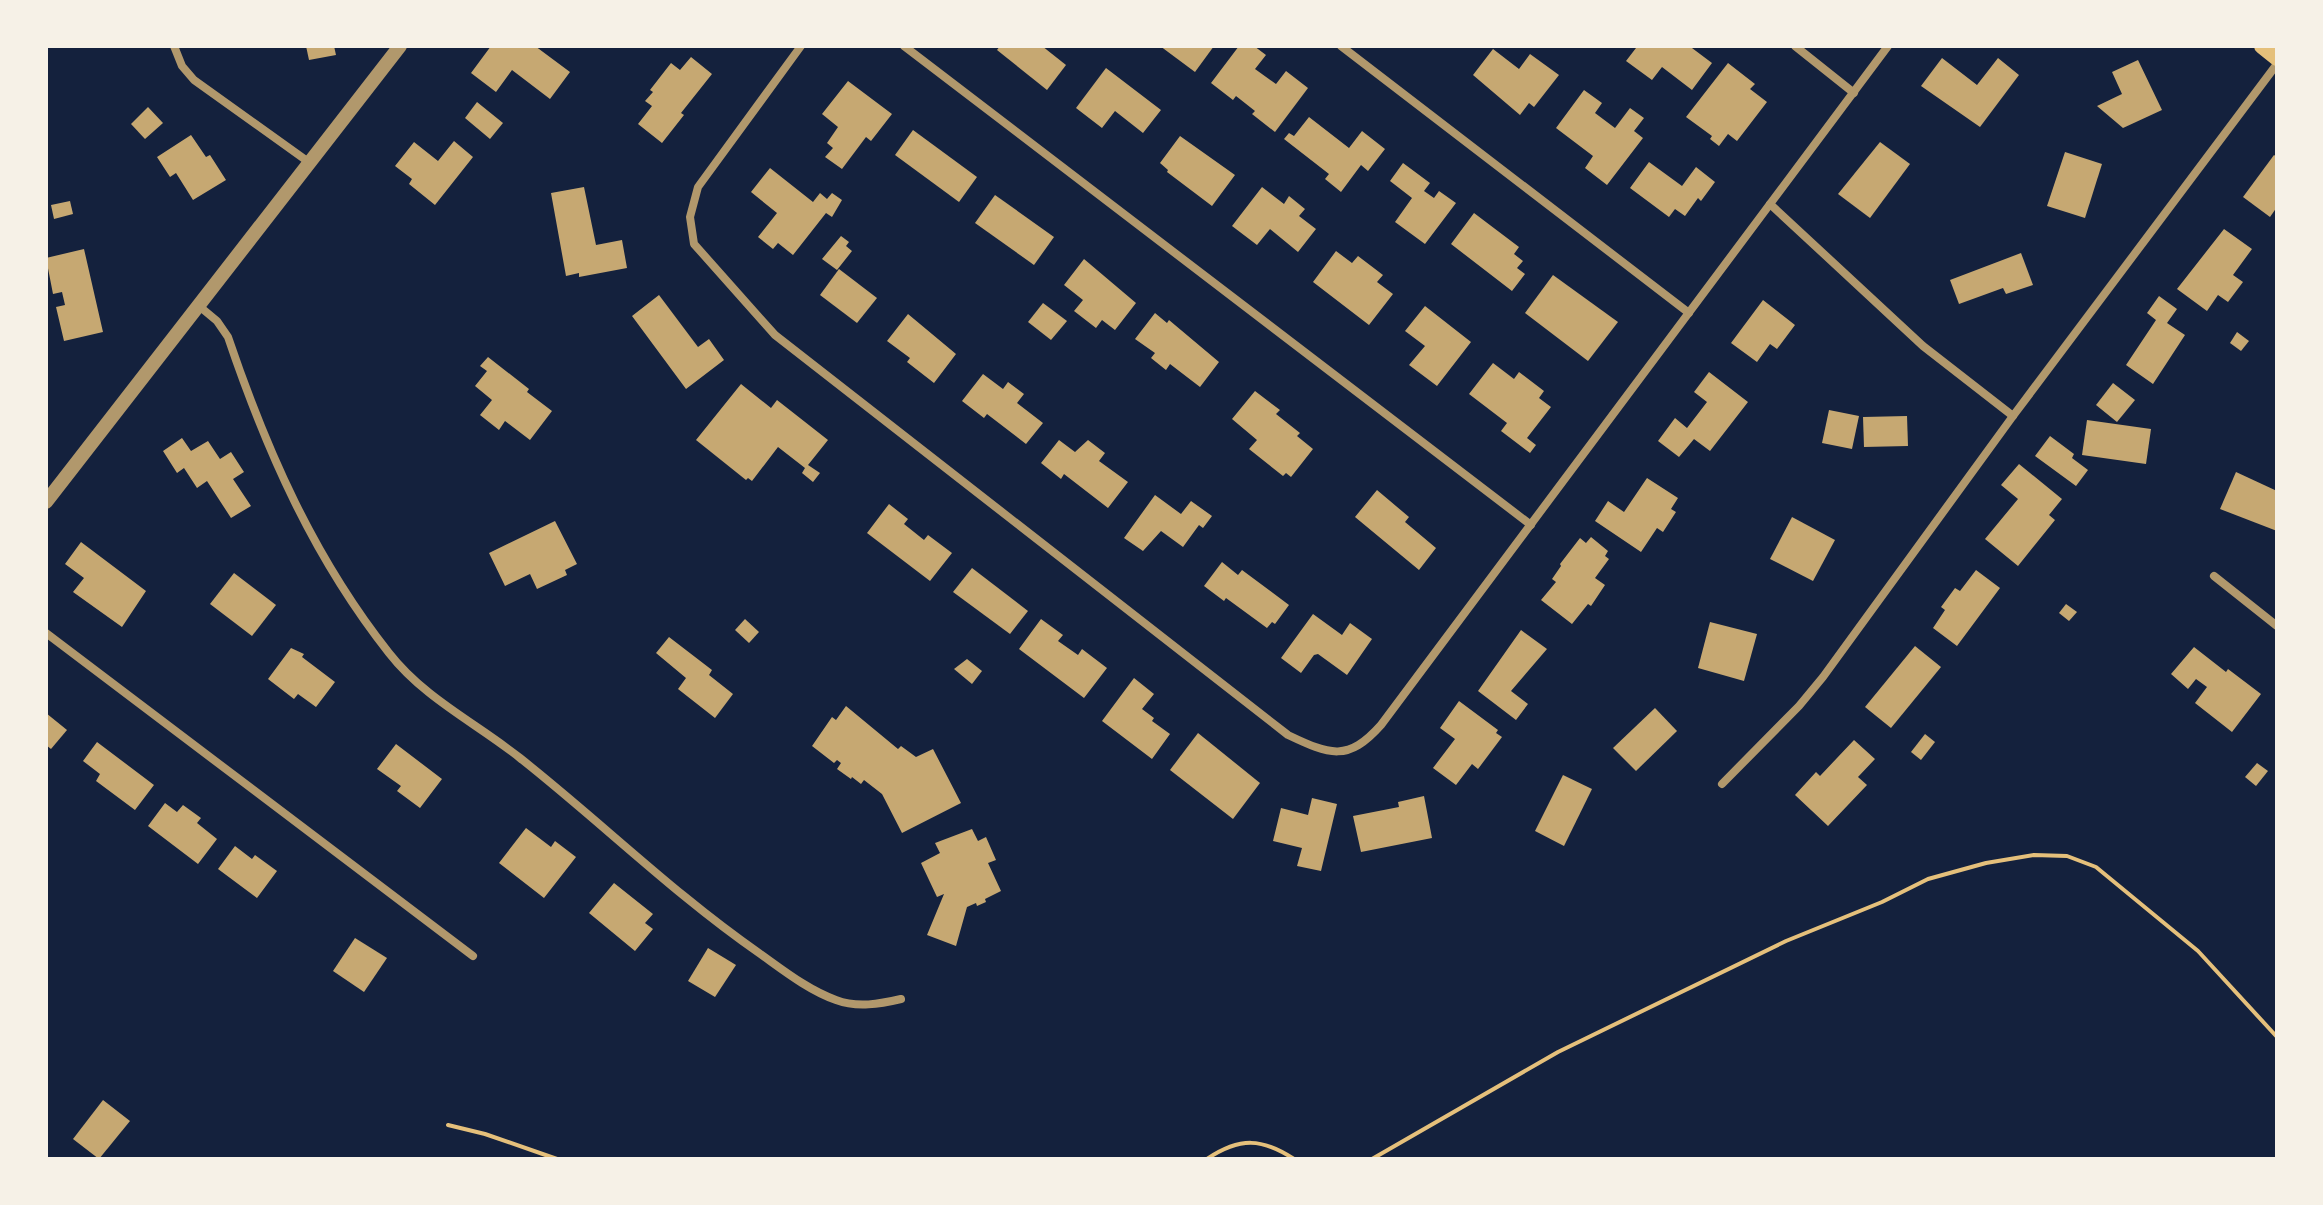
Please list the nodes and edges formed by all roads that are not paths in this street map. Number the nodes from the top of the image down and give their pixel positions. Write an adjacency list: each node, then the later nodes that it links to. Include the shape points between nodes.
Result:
1 (174, 46): 12 (street, via 194,80)
2 (400, 46): 12 (street)
3 (801, 46): 18 (street, via 698,187 690,217 694,244 775,335 1288,735 1332,751 1364,744)
4 (904, 46): 18 (street)
5 (1341, 46): 15 (street)
6 (1795, 46): 11 (street)
7 (1888, 46): 11 (street)
8 (2262, 46): 9 (main road)
9 (2277, 58)
10 (2277, 64): 16 (street)
11 (1854, 93): 13 (street)
12 (310, 163): 14 (street)
13 (1770, 204): 15 (street); 16 (street, via 1923,346)
14 (199, 306): 17 (street); 24 (street, via 228,337 287,489 333,576 391,656 429,694 522,759 639,860 796,979 837,1000 873,1005)
15 (1689, 313): 18 (street)
16 (2013, 416): 22 (street, via 1823,677)
17 (46, 502)
18 (1531, 525)
19 (2214, 576): 20 (street)
20 (2277, 626)
21 (46, 633): 23 (street)
22 (1722, 784)
23 (473, 956)
24 (901, 999)

